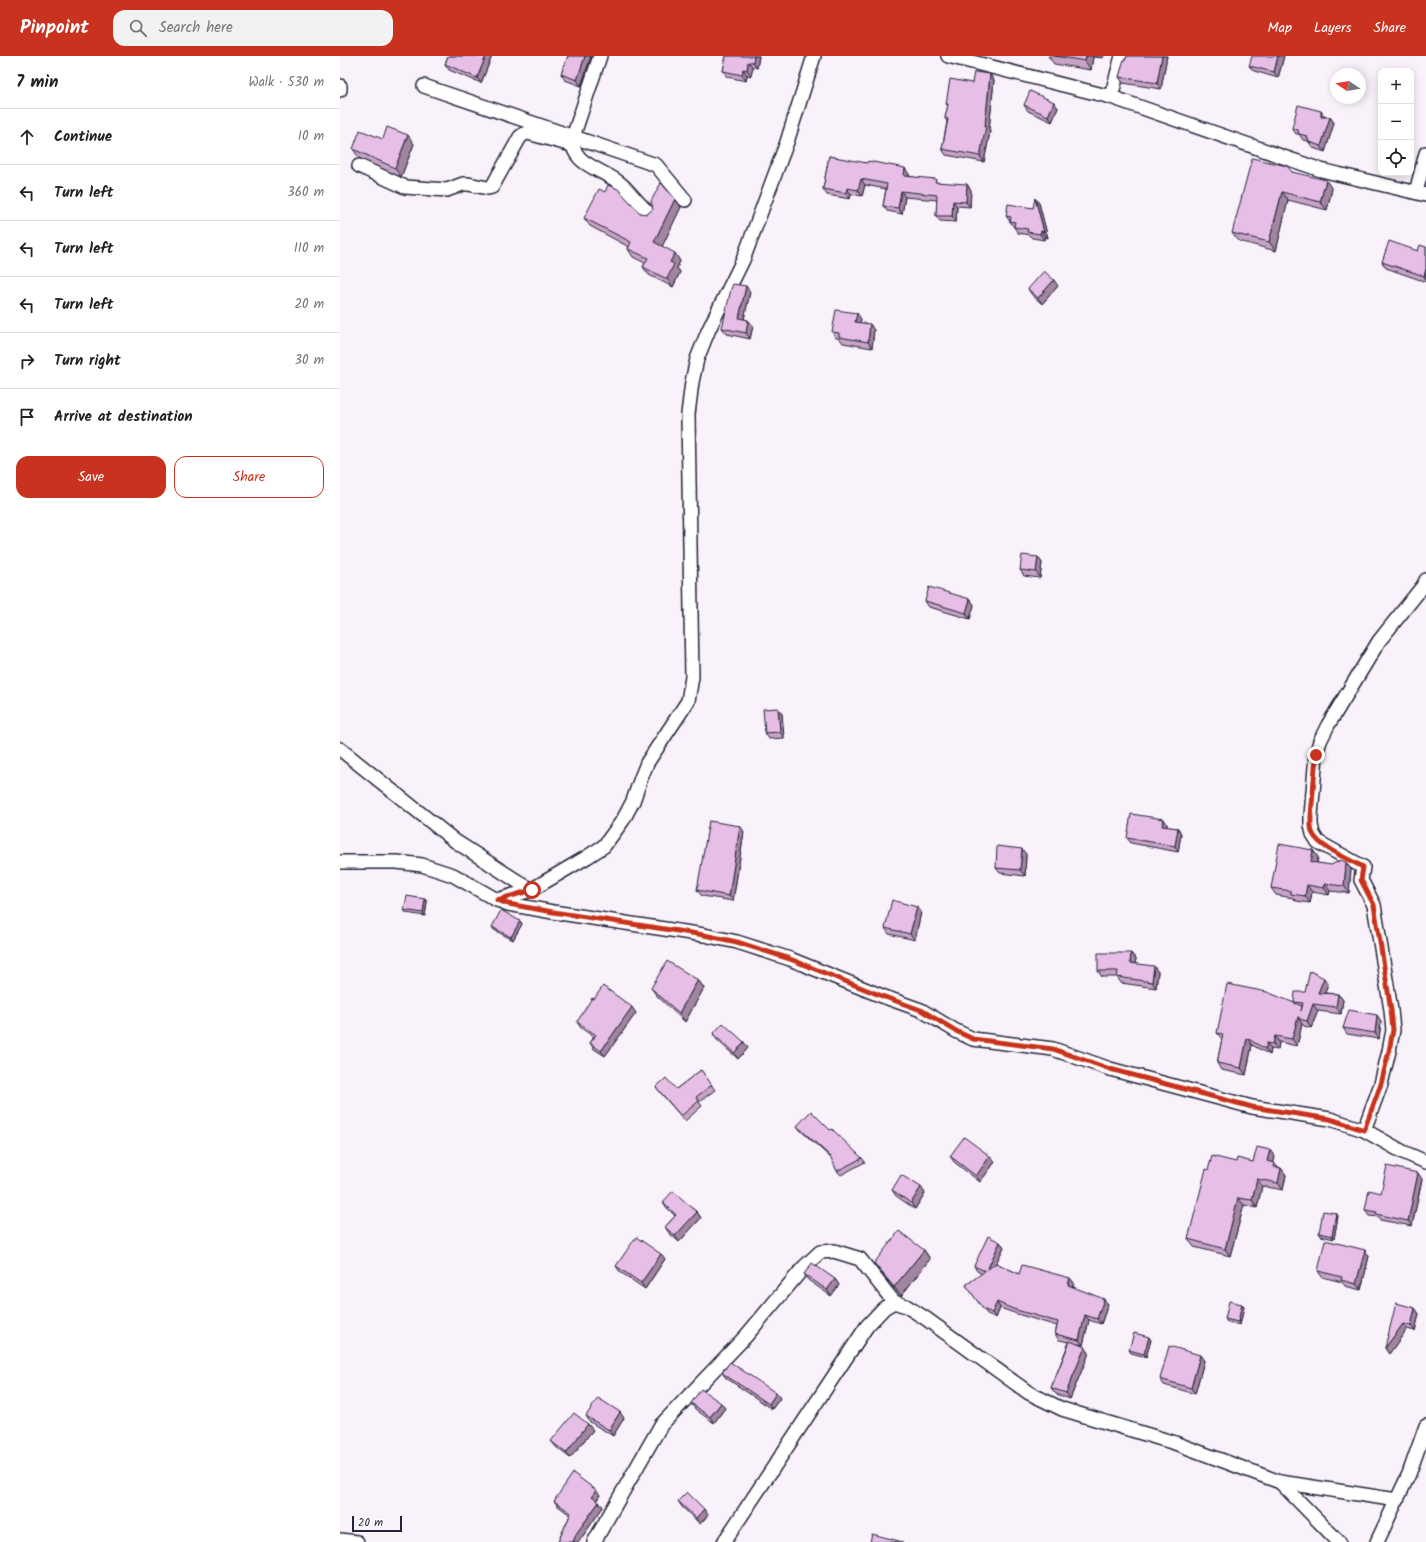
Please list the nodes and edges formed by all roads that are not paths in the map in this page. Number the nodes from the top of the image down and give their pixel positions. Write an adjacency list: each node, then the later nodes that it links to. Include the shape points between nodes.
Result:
1 (600, 56): 9 (street)
2 (814, 56): 18 (street, via 779,164 743,260 697,359 692,382 688,414 692,677 688,701 647,763 633,802 604,846)
3 (948, 56): 8 (street)
4 (1122, 56): 8 (street)
5 (340, 86): 7 (street)
6 (424, 86): 9 (street)
7 (340, 90)
8 (1111, 97): 12 (street, via 1321,170)
9 (572, 141): 11 (street, via 524,134 492,187 488,188 468,184 447,190 405,187); 13 (street, via 656,165); 14 (street, via 576,155 620,183 641,207)
10 (1426, 153): 12 (street)
11 (360, 166)
12 (1421, 194)
13 (685, 200)
14 (652, 215)
15 (1426, 580): 20 (street, via 1379,641 1328,725 1316,755 1311,816 1313,834 1318,842 1363,867 1361,880 1374,905 1391,1010 1393,1030 1389,1051 1381,1084)
16 (340, 749): 18 (street, via 455,841)
17 (340, 862): 19 (street, via 397,862 422,866 453,875)
18 (532, 890): 19 (street)
19 (497, 900): 20 (street, via 553,912 737,942 790,959 921,1010 973,1039 1053,1049 1110,1069 1252,1107 1330,1119)
20 (1364, 1130): 21 (street)
21 (1426, 1162)
22 (894, 1302): 25 (street, via 925,1318 1029,1393 1062,1410 1175,1443); 29 (street, via 860,1259 834,1251 820,1252 804,1266 746,1336 661,1425); 30 (street, via 884,1308 868,1326)
23 (1426, 1426): 24 (street)
24 (1423, 1441): 26 (street)
25 (1280, 1482): 26 (street); 31 (street)
26 (1397, 1500): 32 (street)
27 (340, 1540): 28 (street)
28 (357, 1542)
29 (594, 1542)
30 (724, 1542)
31 (1339, 1542)
32 (1377, 1542)

